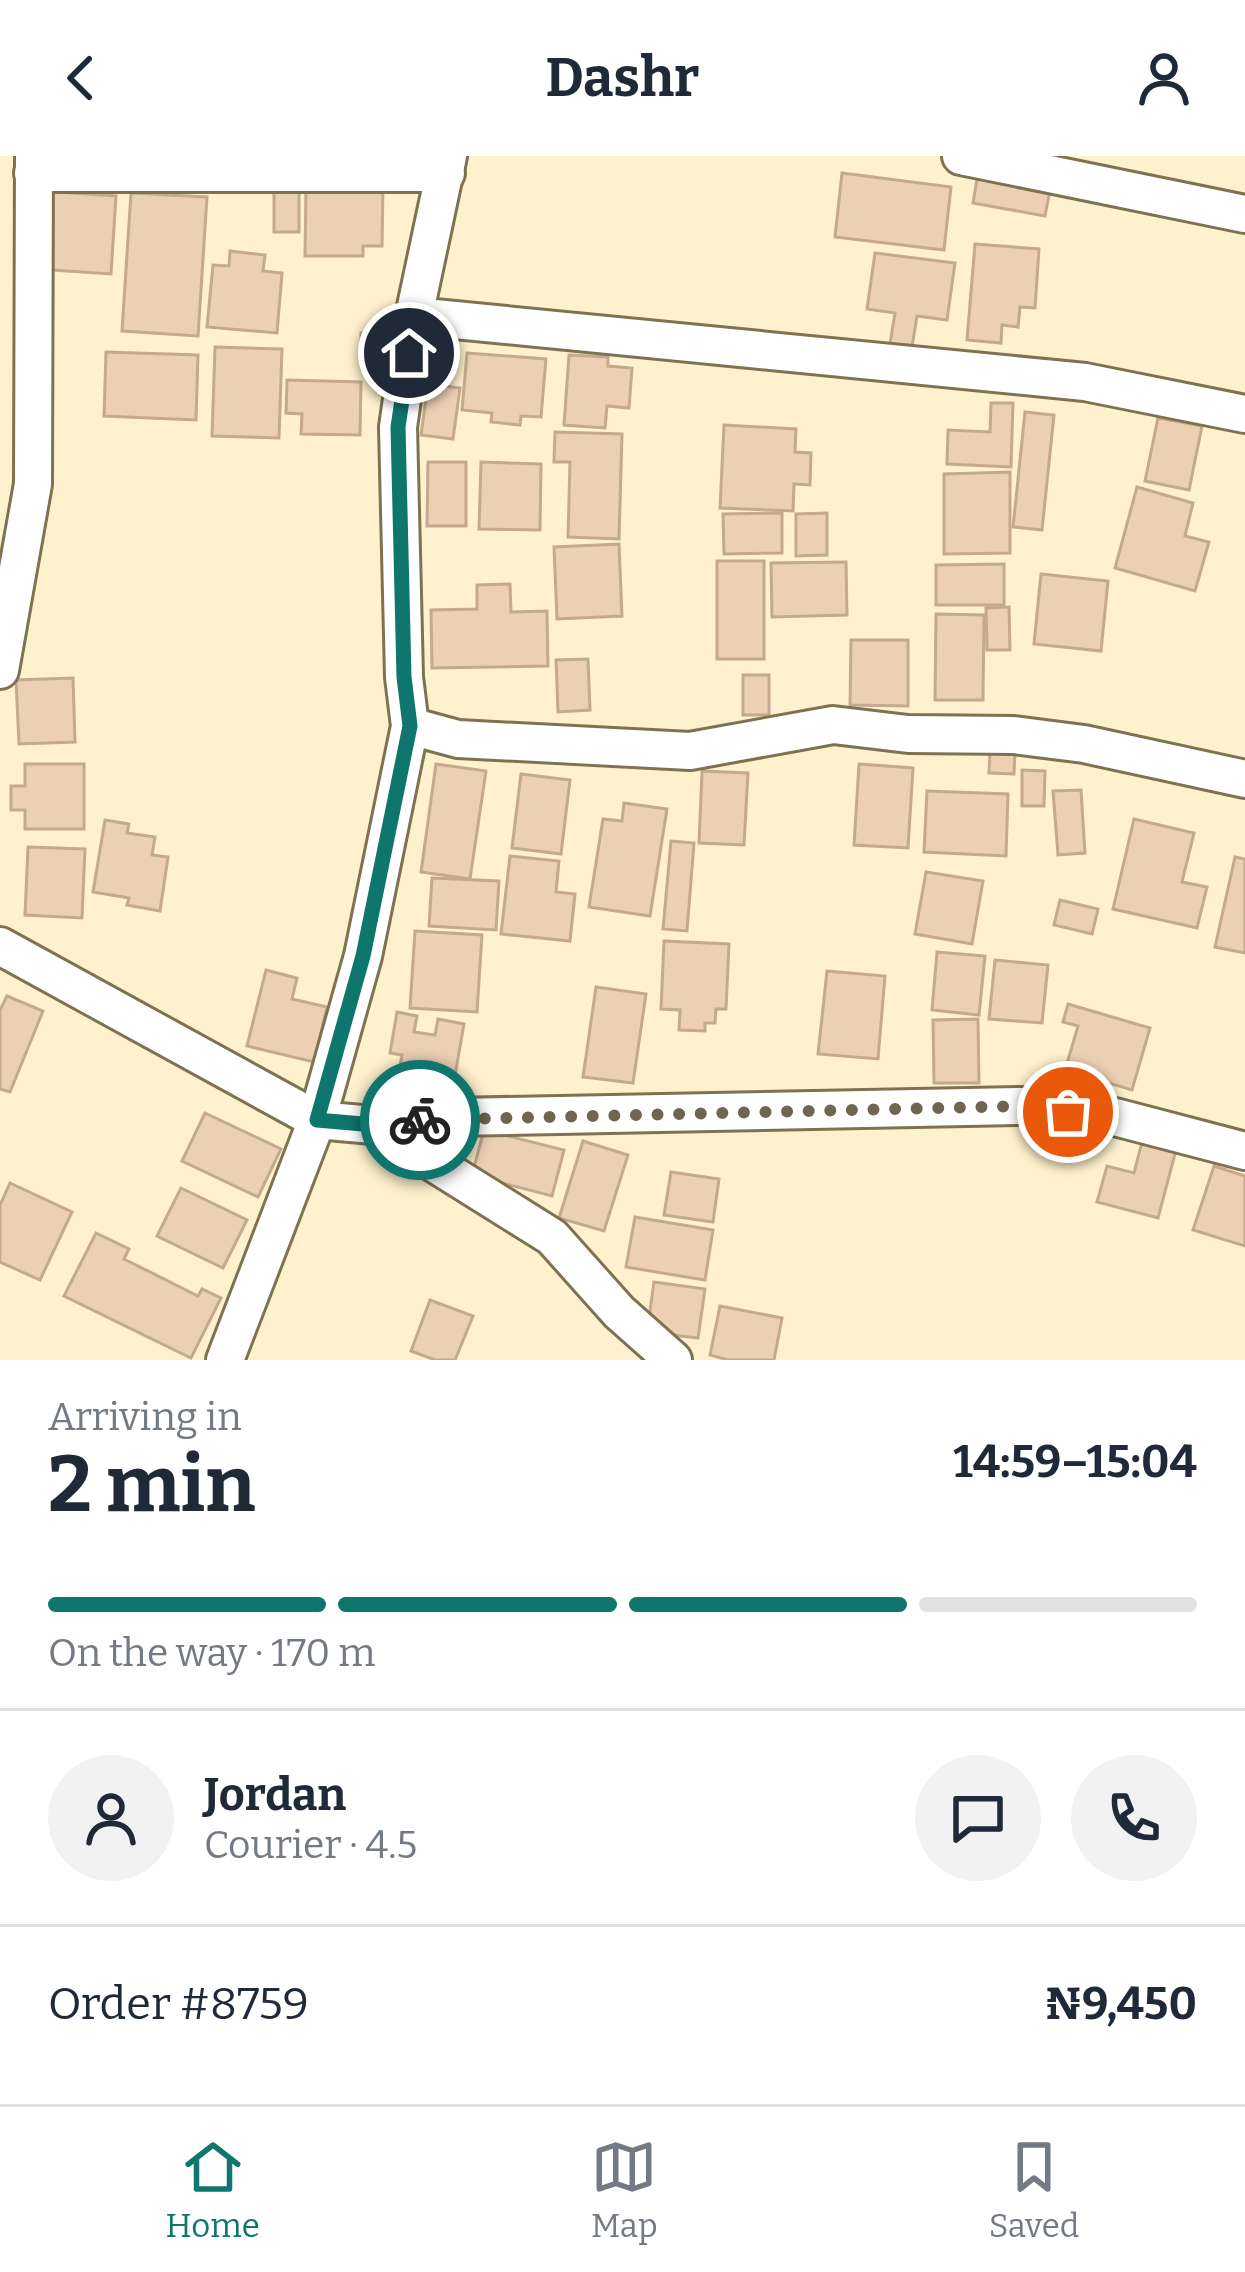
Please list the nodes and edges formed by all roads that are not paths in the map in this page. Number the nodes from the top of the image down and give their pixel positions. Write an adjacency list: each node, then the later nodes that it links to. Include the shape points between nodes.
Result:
1 (961, 156): 4 (street)
2 (33, 165): 3 (street); 7 (street, via 33,484)
3 (447, 165): 5 (street)
4 (1245, 214)
5 (414, 316): 6 (street, via 1085,382); 8 (street, via 398,427)
6 (1245, 414)
7 (0, 670)
8 (410, 726): 9 (street, via 458,740 690,751 833,725 1014,735); 11 (street, via 363,956)
9 (1245, 778)
10 (0, 946): 11 (street)
11 (317, 1120): 12 (street); 14 (street)
12 (374, 1125): 13 (street, via 1021,1106 1115,1118); 15 (street, via 552,1237)
13 (1245, 1151)
14 (225, 1360)
15 (673, 1360)

